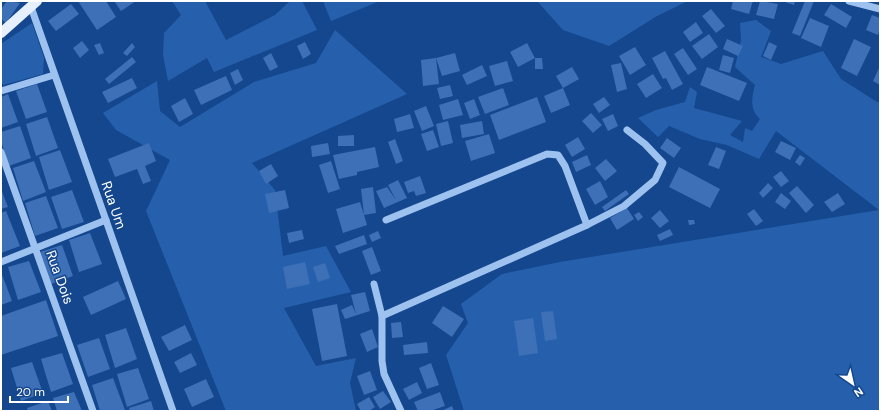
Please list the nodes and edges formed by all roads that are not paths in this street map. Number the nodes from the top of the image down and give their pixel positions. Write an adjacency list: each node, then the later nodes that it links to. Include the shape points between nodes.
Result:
1 (849, 1): 3 (street)
2 (34, 4): 4 (main road); 5 (street, Rua Um)
3 (880, 9)
4 (1, 33)
5 (54, 74): 6 (street); 9 (street, Rua Um)
6 (1, 91)
7 (627, 130): 11 (street, via 663,163 655,180 624,206)
8 (1, 152): 12 (street, Rua Dois)
9 (106, 220): 12 (street); 17 (street, Rua Um)
10 (386, 220): 11 (street, via 547,154 558,155 565,166)
11 (587, 225): 15 (street)
12 (35, 247): 13 (street); 16 (street, Rua Dois)
13 (1, 262)
14 (374, 284): 15 (street)
15 (382, 316): 18 (street, via 384,374)
16 (93, 411)
17 (173, 411)
18 (401, 411)

